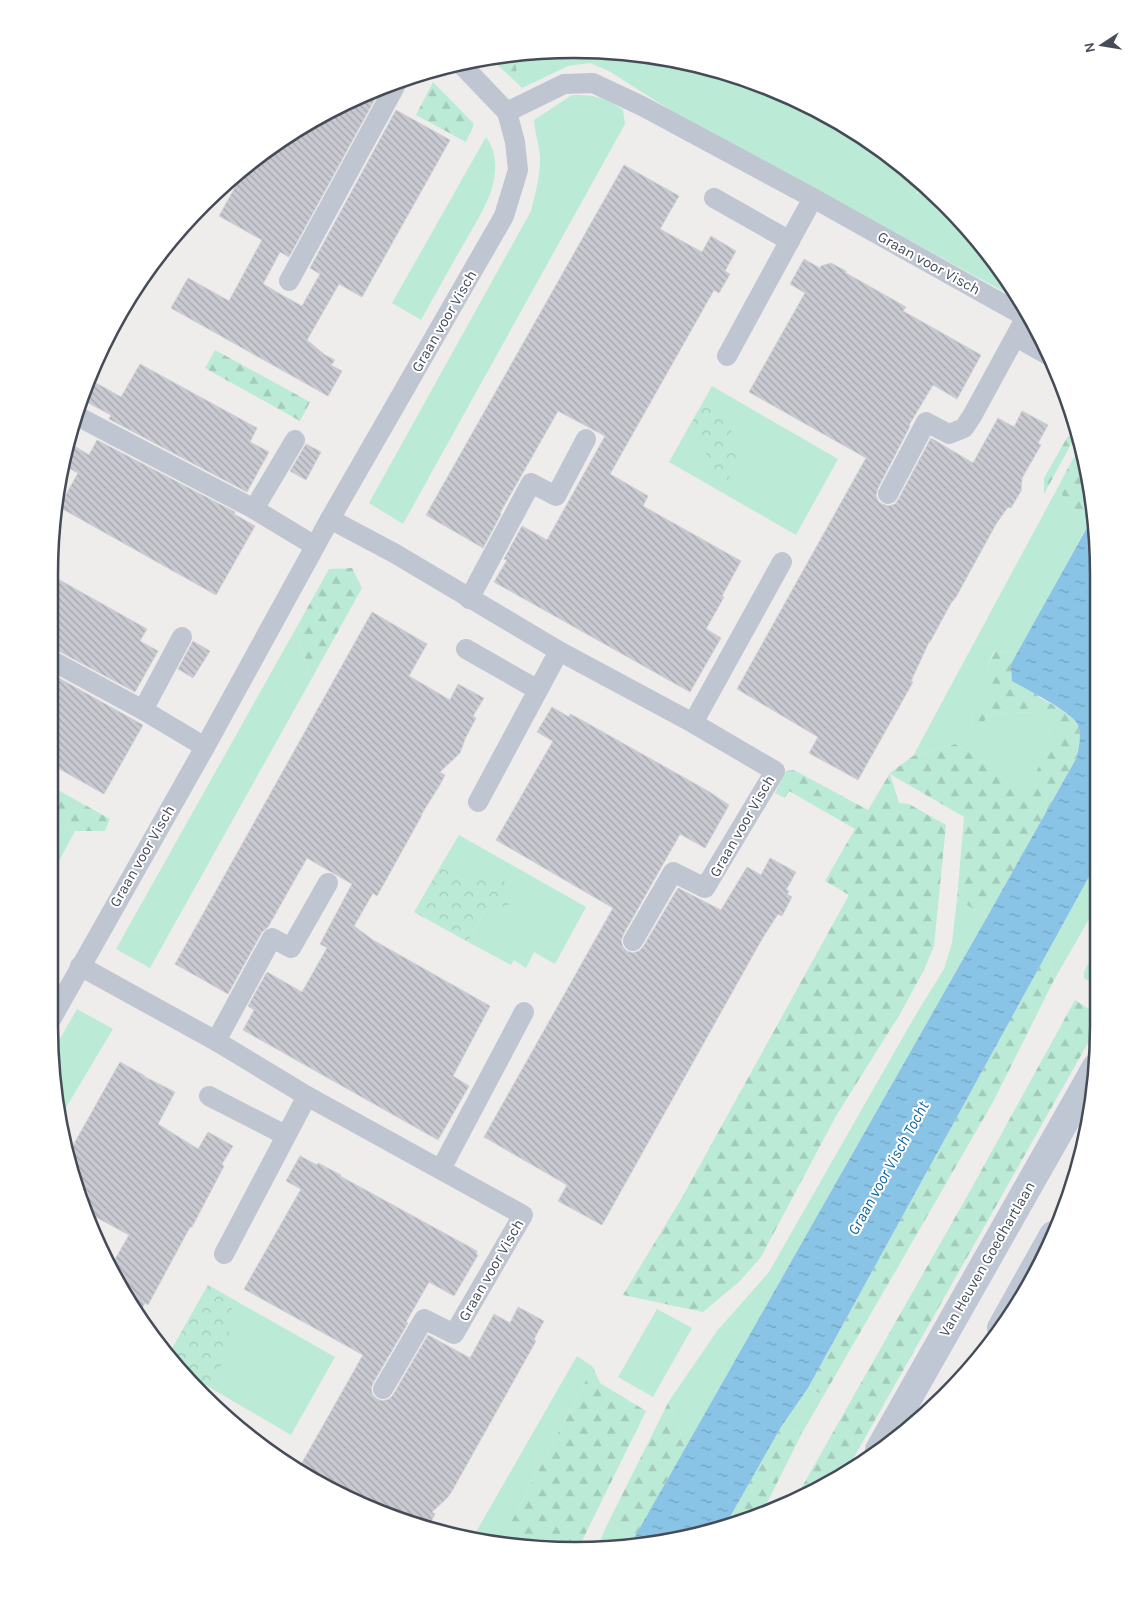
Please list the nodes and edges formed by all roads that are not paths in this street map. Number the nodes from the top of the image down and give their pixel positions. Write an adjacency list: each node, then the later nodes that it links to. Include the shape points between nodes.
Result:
1 (466, 69): 3 (street, Graan voor Visch)
2 (391, 91): 7 (street)
3 (506, 112): 5 (street, Graan voor Visch, via 564,84 593,82); 18 (street, Graan voor Visch, via 515,142 518,170 504,216)
4 (714, 198): 6 (street)
5 (813, 198): 6 (street); 8 (street, Graan voor Visch)
6 (790, 241): 12 (street)
7 (289, 281)
8 (1018, 313)
9 (1023, 322): 10 (street, Graan voor Visch)
10 (1016, 337): 11 (street); 16 (street, Graan voor Visch, via 964,428 949,434 926,422)
11 (1038, 349)
12 (727, 356)
13 (82, 418): 17 (street)
14 (586, 439): 21 (street, via 556,496 531,483)
15 (295, 440): 17 (street)
16 (888, 494)
17 (254, 509): 19 (street)
18 (330, 519): 19 (street, Graan voor Visch); 21 (street, Graan voor Visch)
19 (315, 546): 29 (street, Graan voor Visch)
20 (782, 562): 28 (street)
21 (469, 599): 24 (street, Graan voor Visch)
22 (182, 637): 27 (street)
23 (466, 649): 26 (street)
24 (559, 651): 26 (street); 28 (street, Graan voor Visch)
25 (57, 663): 27 (street)
26 (538, 690): 30 (street)
27 (143, 710): 29 (street)
28 (692, 723): 32 (street, Graan voor Visch, via 776,771 705,888 673,872)
29 (205, 747): 33 (street, Graan voor Visch)
30 (478, 802)
31 (328, 883): 36 (street, via 291,948 272,938)
32 (634, 941)
33 (80, 966): 34 (street, Graan voor Visch); 36 (street, Graan voor Visch)
34 (57, 1008)
35 (524, 1012): 41 (street)
36 (216, 1041): 39 (street, Graan voor Visch)
37 (1086, 1085): 44 (main road, Van Heuven Goedhartlaan)
38 (209, 1096): 40 (street)
39 (307, 1096): 40 (street); 41 (street, Graan voor Visch)
40 (285, 1135): 42 (street)
41 (441, 1169): 43 (street, Graan voor Visch, via 523,1214 454,1334 424,1319)
42 (224, 1254)
43 (383, 1389)
44 (886, 1437)

